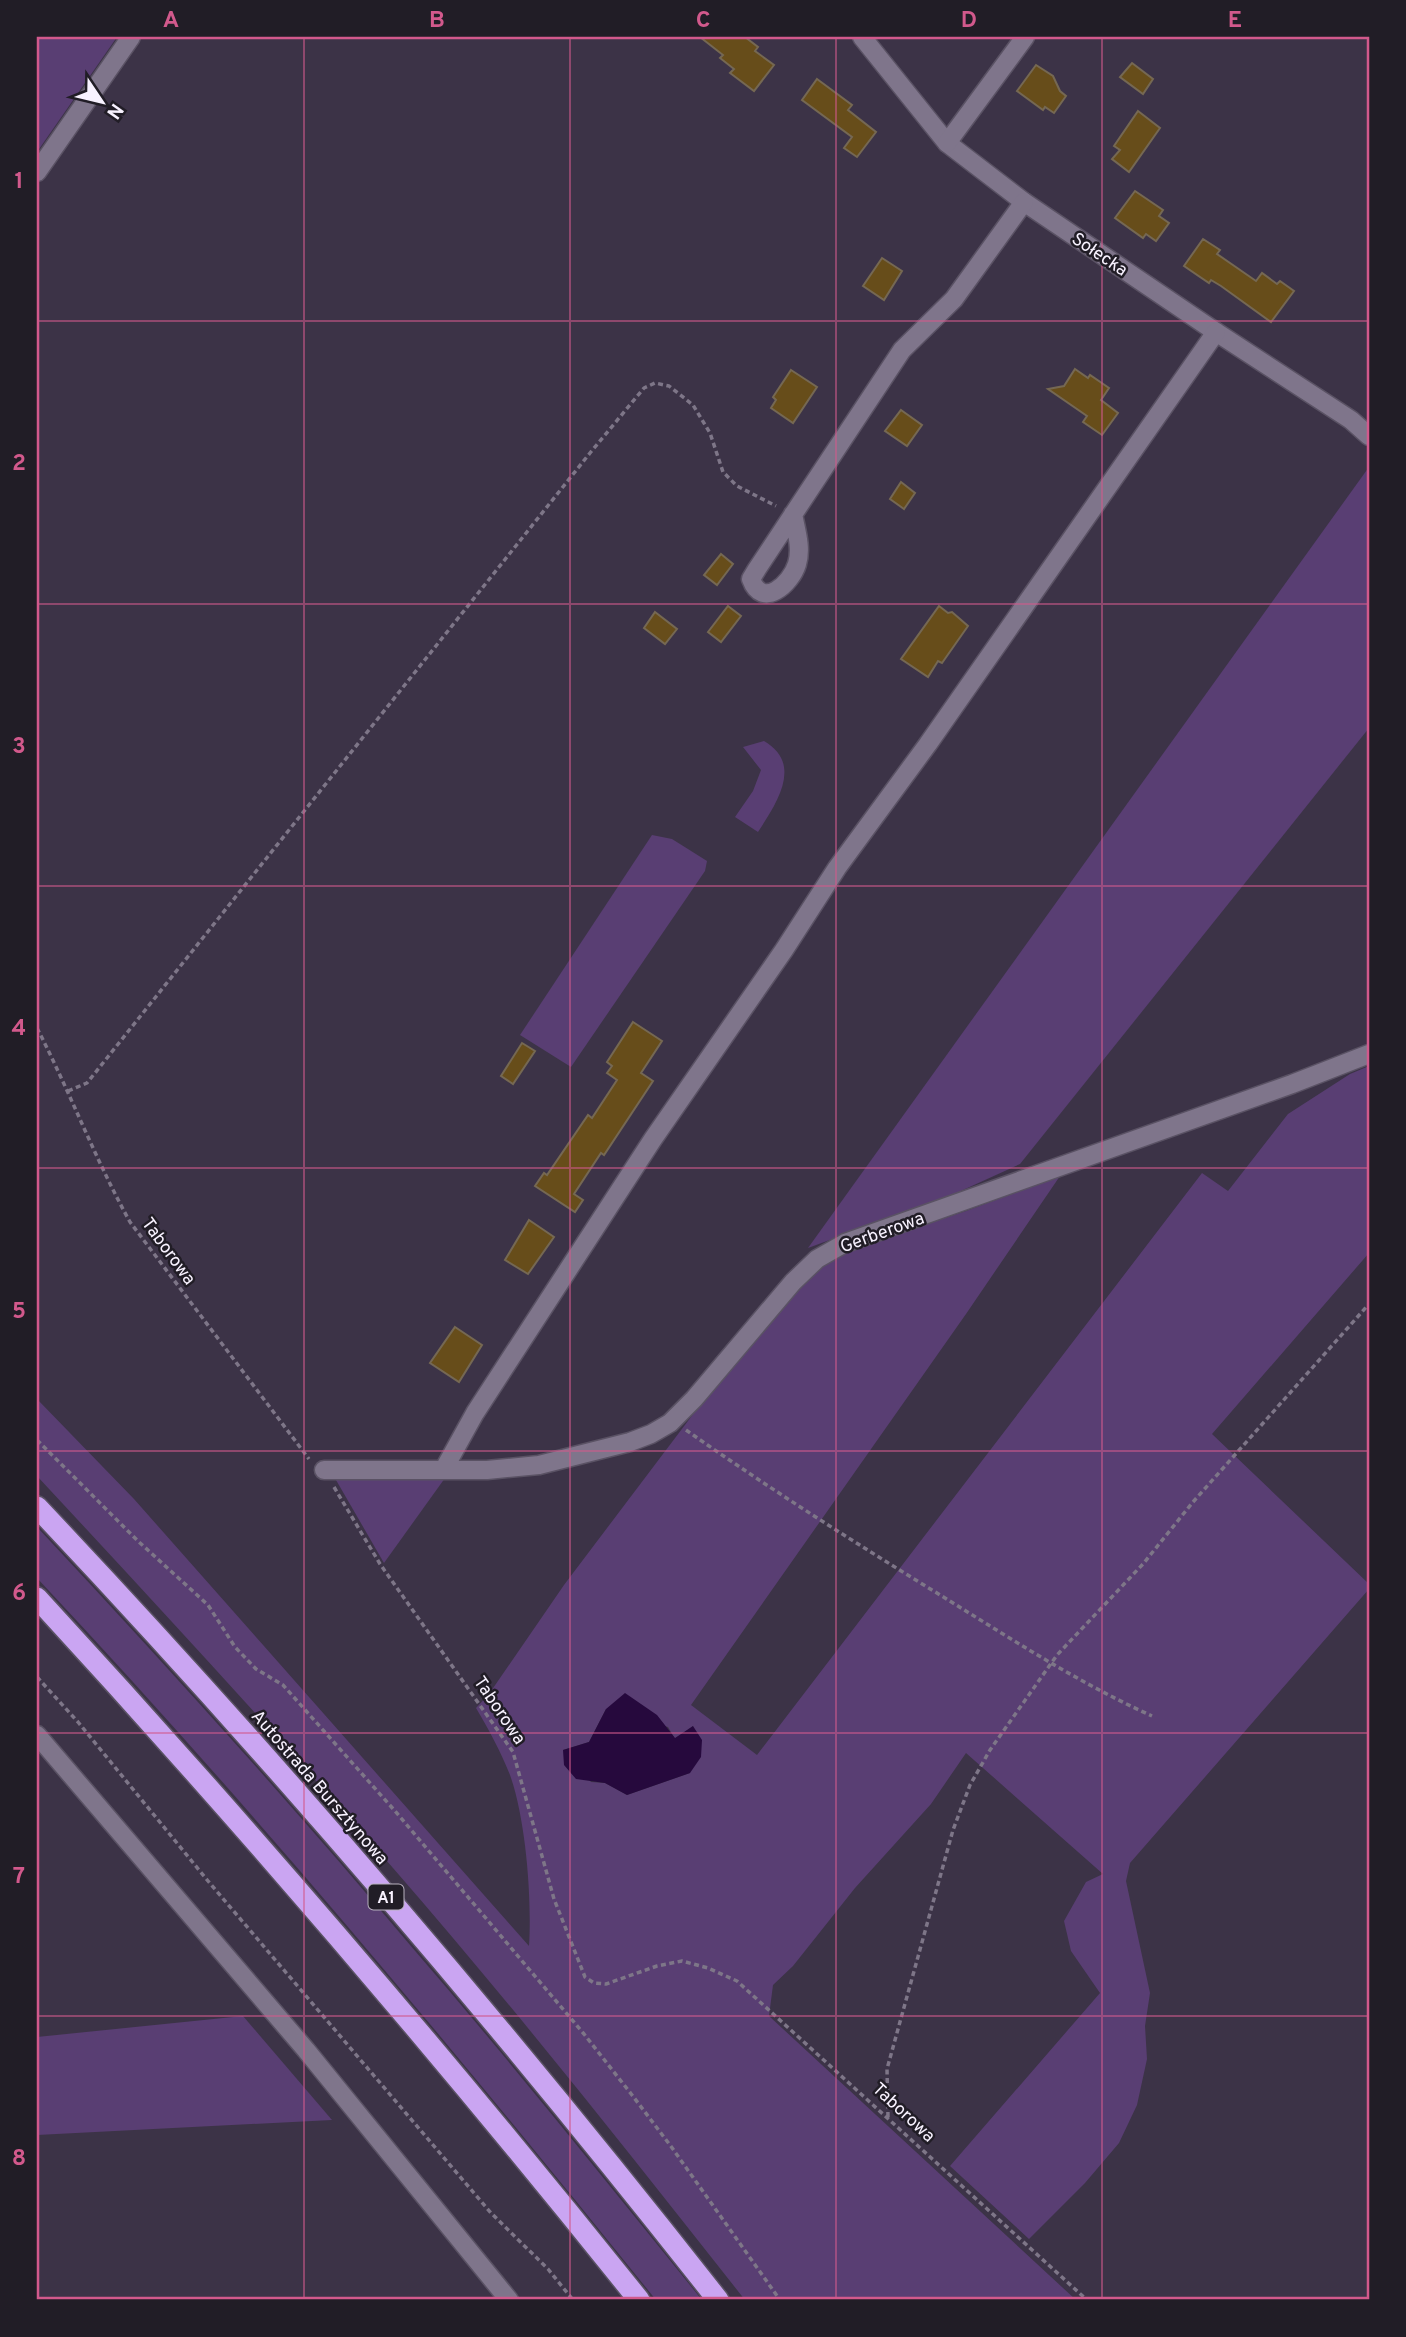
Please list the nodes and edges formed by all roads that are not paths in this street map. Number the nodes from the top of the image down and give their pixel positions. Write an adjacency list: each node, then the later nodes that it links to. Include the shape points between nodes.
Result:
1 (131, 37): 5 (street)
2 (862, 37): 4 (street, Sołecka)
3 (1025, 37): 4 (street)
4 (947, 143): 6 (street, Sołecka)
5 (37, 172)
6 (1024, 202): 7 (street, Sołecka); 9 (street, via 954,299 902,350)
7 (1216, 332): 8 (street, Sołecka); 11 (street, via 653,1139 475,1413)
8 (1369, 436)
9 (793, 514)
10 (1369, 1054): 11 (street, Gerberowa, via 845,1243 817,1259 793,1282 694,1399 652,1434 539,1465)
11 (444, 1469): 12 (street, Gerberowa)
12 (324, 1470)
13 (37, 1507): 18 (highway, Autostrada Bursztynowa / A1, via 320,1819 526,2062)
14 (37, 1598): 17 (highway, via 393,1999)
15 (37, 1735): 16 (street, via 306,2050)
16 (509, 2300)
17 (639, 2300)
18 (718, 2300)

